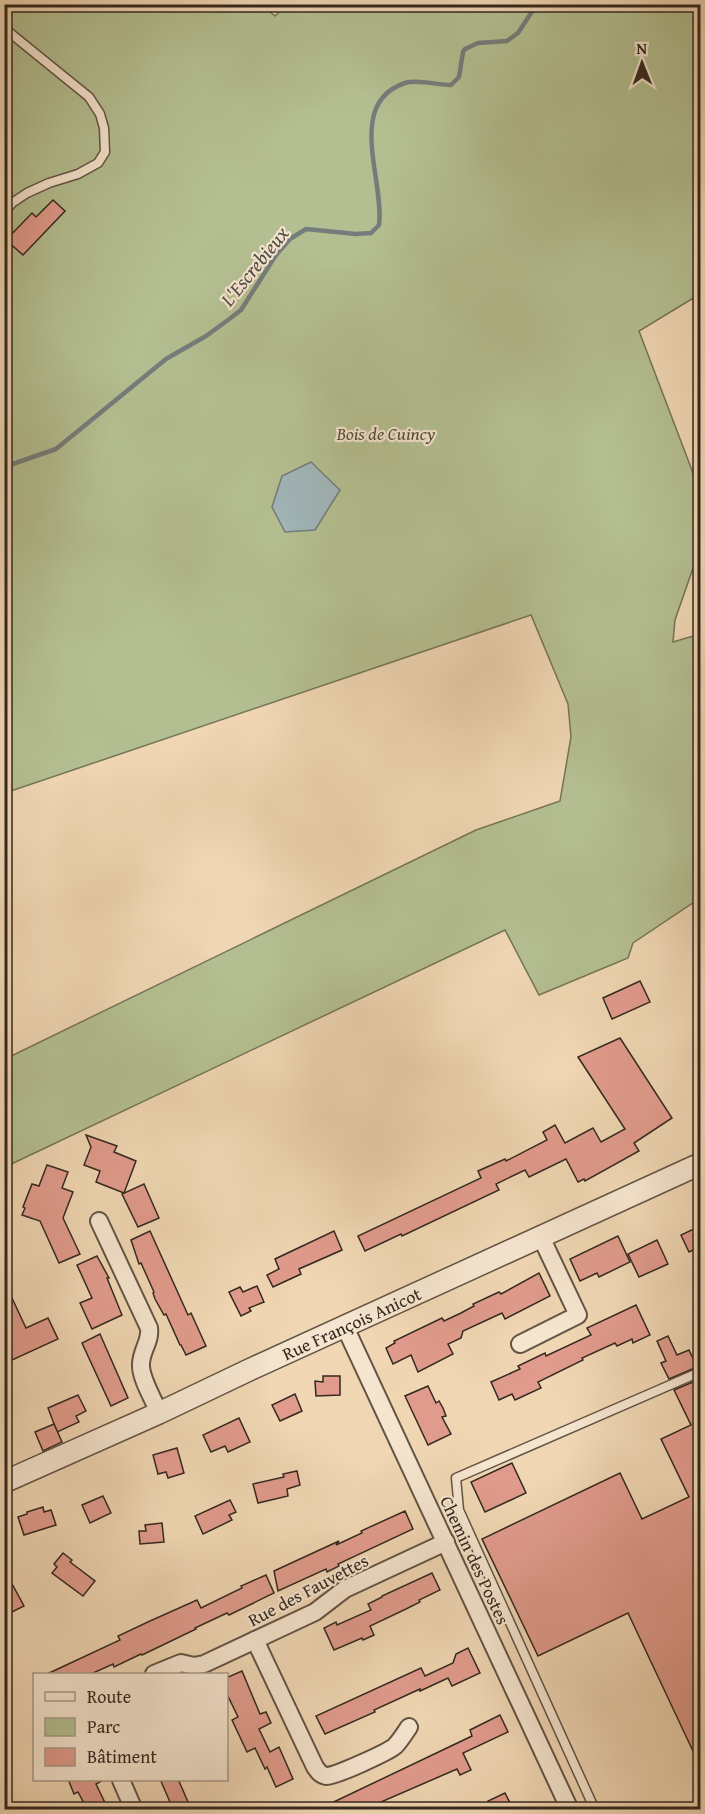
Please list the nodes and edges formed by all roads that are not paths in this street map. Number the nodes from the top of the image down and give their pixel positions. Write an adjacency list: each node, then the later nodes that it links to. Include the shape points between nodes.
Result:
1 (4, 28): 2 (lane, via 89,97 100,114 105,152 98,163 27,193)
2 (4, 212)
3 (700, 1164): 5 (street, Rue François Anicot)
4 (99, 1221): 9 (street, via 148,1328 141,1368)
5 (541, 1237): 6 (street, Rue François Anicot); 7 (street, via 578,1316)
6 (345, 1327): 9 (street, Rue François Anicot); 11 (street, Chemin des Postes)
7 (520, 1344)
8 (700, 1372): 18 (lane, via 456,1478 459,1510)
9 (159, 1413): 10 (street, Rue François Anicot)
10 (4, 1482)
11 (446, 1542): 12 (street, Rue des Fauvettes, via 340,1592 320,1609); 17 (street, Chemin des Postes)
12 (255, 1640): 13 (street, Rue des Fauvettes, via 204,1664 181,1663); 14 (street, via 321,1774 339,1773 389,1750)
13 (156, 1673)
14 (409, 1727)
15 (122, 1781): 16 (street)
16 (134, 1809)
17 (570, 1809)
18 (595, 1809)

